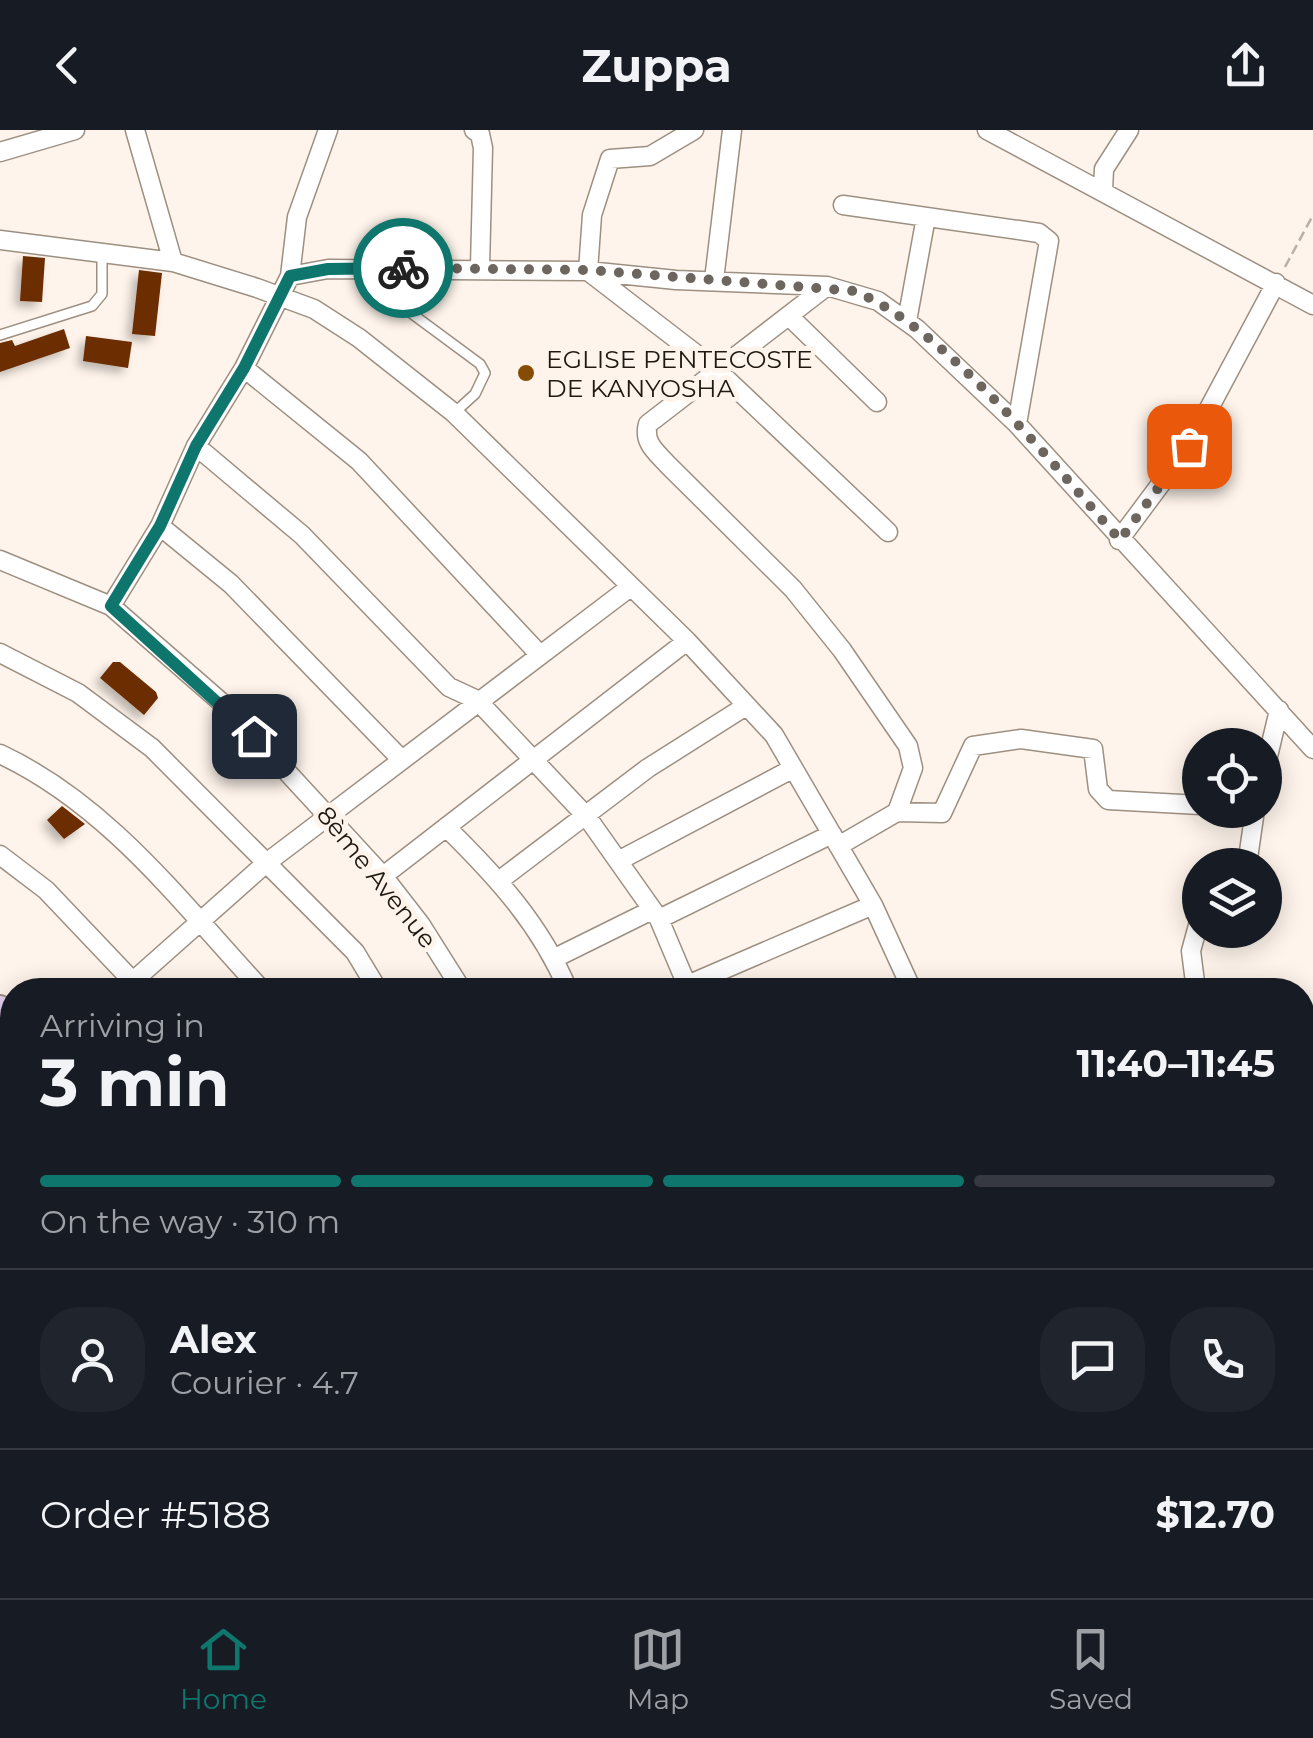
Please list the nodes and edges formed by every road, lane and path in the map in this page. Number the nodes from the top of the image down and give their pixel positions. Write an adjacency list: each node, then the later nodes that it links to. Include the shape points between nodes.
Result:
1 (75, 130): 9 (street)
2 (135, 130): 16 (street)
3 (328, 130): 19 (street, via 298,217)
4 (474, 130): 17 (street, via 483,148)
5 (694, 130): 18 (street, via 650,156 610,159 592,215)
6 (732, 130): 20 (street)
7 (987, 130): 10 (street)
8 (1129, 130): 10 (street, via 1104,169)
9 (0, 152)
10 (1103, 191): 21 (street)
11 (843, 205): 13 (street)
12 (1313, 215): 21 (path)
13 (926, 217): 27 (street); 33 (street, via 1039,233 1049,240)
14 (0, 240): 15 (street)
15 (102, 252): 16 (street); 28 (lane, via 102,294 92,306)
16 (173, 262): 23 (street)
17 (480, 267): 18 (street); 19 (street, via 328,269)
18 (588, 270): 20 (street); 30 (street)
19 (290, 276): 23 (street)
20 (714, 280): 22 (street)
21 (1276, 283): 24 (street); 37 (street, via 1189,446)
22 (827, 286): 26 (street); 27 (street, via 878,301)
23 (278, 296): 29 (street); 32 (street, via 360,338)
24 (1313, 304)
25 (411, 313): 32 (lane, via 485,373)
26 (790, 318): 30 (street); 31 (street)
27 (907, 320): 33 (street)
28 (0, 335)
29 (244, 368): 34 (street); 43 (street, via 359,461)
30 (718, 372): 36 (street); 54 (street, via 648,424 647,442 793,589 908,746 912,768)
31 (878, 402)
32 (454, 413): 39 (street)
33 (1017, 424): 37 (street)
34 (196, 446): 35 (street); 44 (street, via 302,535 449,687)
35 (160, 526): 40 (street); 51 (street, via 230,584)
36 (888, 532)
37 (1120, 540): 46 (street)
38 (0, 560): 40 (street, 8ème Avenue)
39 (629, 588): 41 (street); 43 (street)
40 (111, 606): 55 (street, 8ème Avenue, via 229,709)
41 (687, 641): 45 (street); 50 (street)
42 (0, 653): 61 (street, via 78,693 152,748)
43 (540, 655): 44 (street)
44 (476, 700): 50 (street); 51 (street)
45 (746, 706): 52 (street, via 774,735); 56 (street, via 648,768)
46 (1279, 710): 47 (street); 48 (street)
47 (1275, 728)
48 (1313, 746)
49 (0, 754): 66 (street, via 40,773 107,823)
50 (532, 758): 56 (street); 57 (street)
51 (402, 759): 55 (street)
52 (792, 769): 58 (street); 60 (street)
53 (1182, 804): 54 (street, via 1108,800 1098,789 1093,749 1021,739 973,746 942,813)
54 (897, 812): 58 (street)
55 (327, 814): 61 (street); 62 (street, 8ème Avenue)
56 (587, 817): 60 (street); 63 (street)
57 (446, 828): 62 (street); 63 (street)
58 (836, 840): 64 (street); 65 (street)
59 (0, 855): 69 (street, via 46,890)
60 (620, 860): 65 (street)
61 (265, 864): 66 (street); 72 (street, via 355,952)
62 (382, 876): 73 (street, 8ème Avenue)
63 (500, 880): 68 (street)
64 (873, 904): 76 (street); 77 (street)
65 (655, 915): 68 (street); 75 (street)
66 (198, 922): 70 (street); 71 (street)
67 (1192, 948): 78 (street)
68 (555, 958): 74 (street)
69 (124, 978)
70 (143, 978)
71 (251, 978)
72 (371, 978)
73 (454, 978)
74 (563, 978)
75 (680, 978)
76 (708, 978)
77 (907, 978)
78 (1194, 978)

